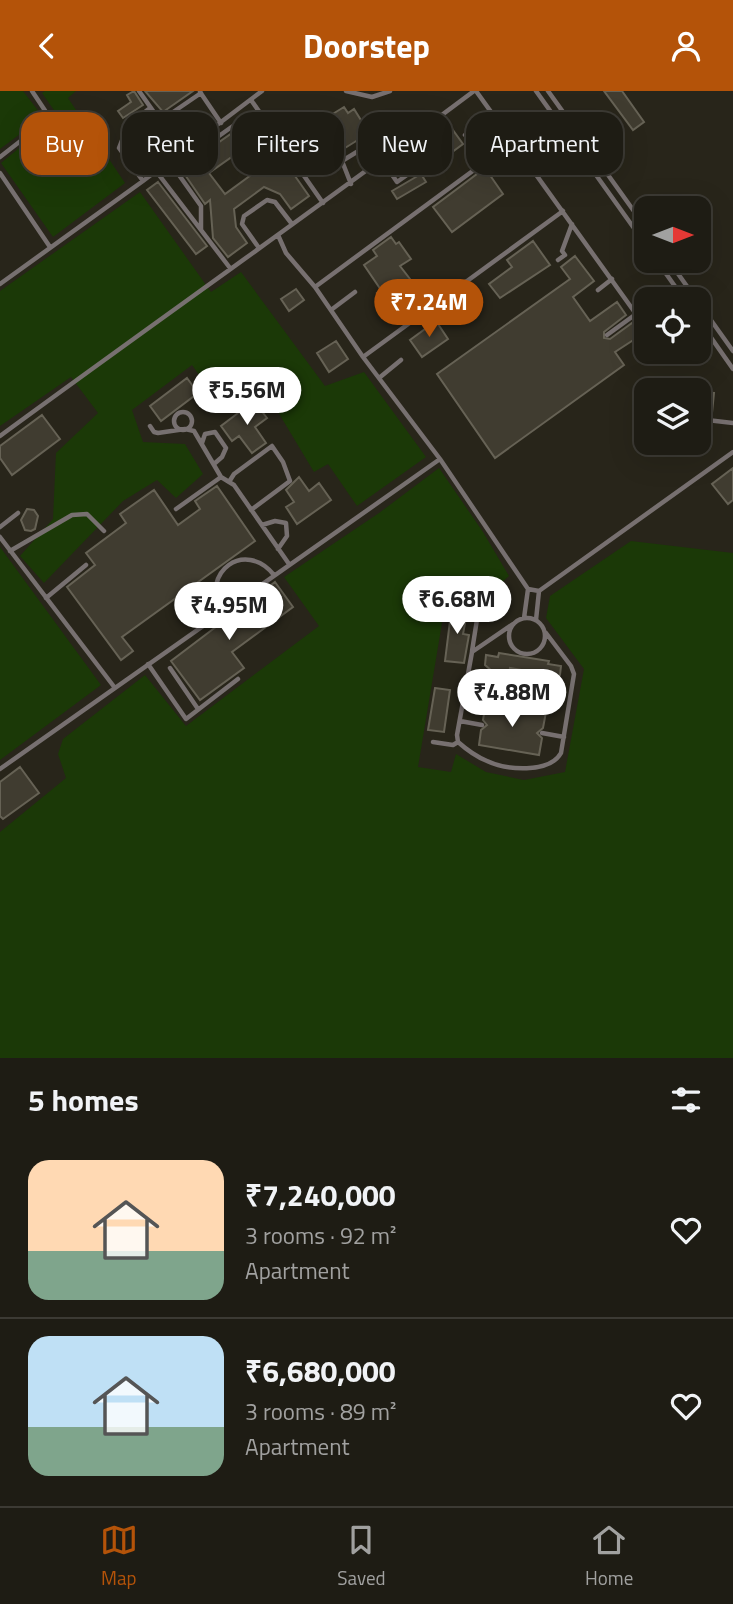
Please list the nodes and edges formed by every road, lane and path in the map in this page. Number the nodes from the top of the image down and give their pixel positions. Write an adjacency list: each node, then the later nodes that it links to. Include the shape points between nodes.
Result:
1 (32, 91): 21 (lane, via 50,118)
2 (139, 91): 11 (lane)
3 (262, 91): 10 (lane)
4 (345, 91): 5 (lane, via 372,97)
5 (390, 91)
6 (475, 91): 15 (lane); 16 (lane)
7 (536, 91): 38 (lane)
8 (548, 91): 35 (lane)
9 (200, 92): 13 (lane); 17 (lane)
10 (251, 100): 14 (lane); 17 (lane)
11 (150, 108): 12 (lane); 31 (lane, via 128,125 119,148)
12 (153, 112)
13 (172, 112)
14 (259, 112)
15 (447, 112)
16 (490, 112)
17 (221, 123): 18 (lane)
18 (218, 125)
19 (232, 127): 39 (lane, via 174,168 201,207)
20 (358, 151): 32 (lane, via 342,161)
21 (0, 156)
22 (0, 173): 41 (lane)
23 (151, 175): 31 (lane)
24 (159, 175): 39 (lane)
25 (303, 175): 33 (lane)
26 (362, 175): 32 (lane)
27 (393, 175): 28 (lane, via 397,181)
28 (406, 175)
29 (467, 175): 48 (lane)
30 (536, 175): 34 (lane)
31 (143, 181): 41 (lane)
32 (351, 184): 33 (lane)
33 (323, 203): 37 (lane)
34 (563, 211): 36 (lane); 46 (lane)
35 (634, 211)
36 (572, 223): 43 (lane, via 562,251 565,255); 45 (lane)
37 (292, 224): 40 (lane); 42 (lane, via 275,202 267,200 244,216 242,224)
38 (634, 228)
39 (201, 229): 44 (lane)
40 (278, 235): 42 (lane); 48 (lane, via 286,253)
41 (50, 247): 47 (lane)
42 (259, 249): 44 (lane)
43 (558, 260)
44 (230, 268): 67 (lane)
45 (612, 279): 49 (lane); 53 (lane)
46 (465, 282): 51 (lane); 59 (lane)
47 (0, 283)
48 (315, 287): 52 (lane)
49 (598, 290)
50 (355, 292): 52 (lane)
51 (480, 303)
52 (331, 310): 59 (lane)
53 (634, 311)
54 (634, 315): 56 (lane)
55 (711, 320): 58 (lane)
56 (607, 335)
57 (711, 338): 61 (lane)
58 (733, 351)
59 (363, 357): 62 (lane)
60 (401, 360): 62 (lane)
61 (733, 369)
62 (379, 378): 70 (lane)
63 (711, 421): 64 (lane)
64 (733, 423)
65 (149, 426): 66 (lane, via 159,433)
66 (185, 429): 66 (lane, via 174,422 179,412 191,417); 68 (lane, via 194,431)
67 (0, 436)
68 (202, 443): 71 (lane); 71 (lane, via 209,432 215,432 224,443 222,457)
69 (733, 451): 87 (lane)
70 (440, 459): 83 (lane); 86 (lane)
71 (214, 464): 72 (lane)
72 (221, 477): 73 (lane); 74 (lane)
73 (229, 482): 75 (lane); 75 (lane, via 272,446 290,481)
74 (176, 509)
75 (251, 510): 77 (lane)
76 (18, 513): 78 (lane)
77 (262, 525): 81 (lane); 81 (lane, via 286,523 287,536)
78 (0, 527)
79 (104, 531): 82 (lane, via 87,514 72,515)
80 (0, 537): 82 (lane)
81 (278, 549): 83 (lane)
82 (10, 551): 88 (lane)
83 (289, 564): 85 (lane)
84 (86, 565): 88 (lane)
85 (274, 575): 90 (lane); 90 (lane, via 254,560 229,565 216,583 215,599)
86 (528, 589): 87 (lane); 91 (lane)
87 (539, 591): 92 (lane)
88 (46, 598): 100 (lane)
89 (479, 607): 95 (lane)
90 (221, 612): 96 (lane)
91 (524, 618): 92 (lane); 93 (lane)
92 (536, 619): 94 (lane)
93 (513, 624): 94 (lane, via 510,642 522,654 540,650); 95 (lane)
94 (546, 633): 106 (lane, via 574,674)
95 (472, 652): 103 (lane)
96 (148, 664): 100 (lane); 102 (lane, via 186,719)
97 (170, 668): 102 (lane)
98 (524, 670): 101 (path)
99 (238, 679): 102 (lane)
100 (115, 688): 109 (lane)
101 (513, 707)
102 (198, 709)
103 (460, 721): 104 (lane); 108 (lane)
104 (482, 725)
105 (542, 733): 106 (lane)
106 (564, 737): 108 (lane, via 555,760 529,767 500,766)
107 (433, 743): 108 (lane)
108 (458, 743)
109 (0, 769)

